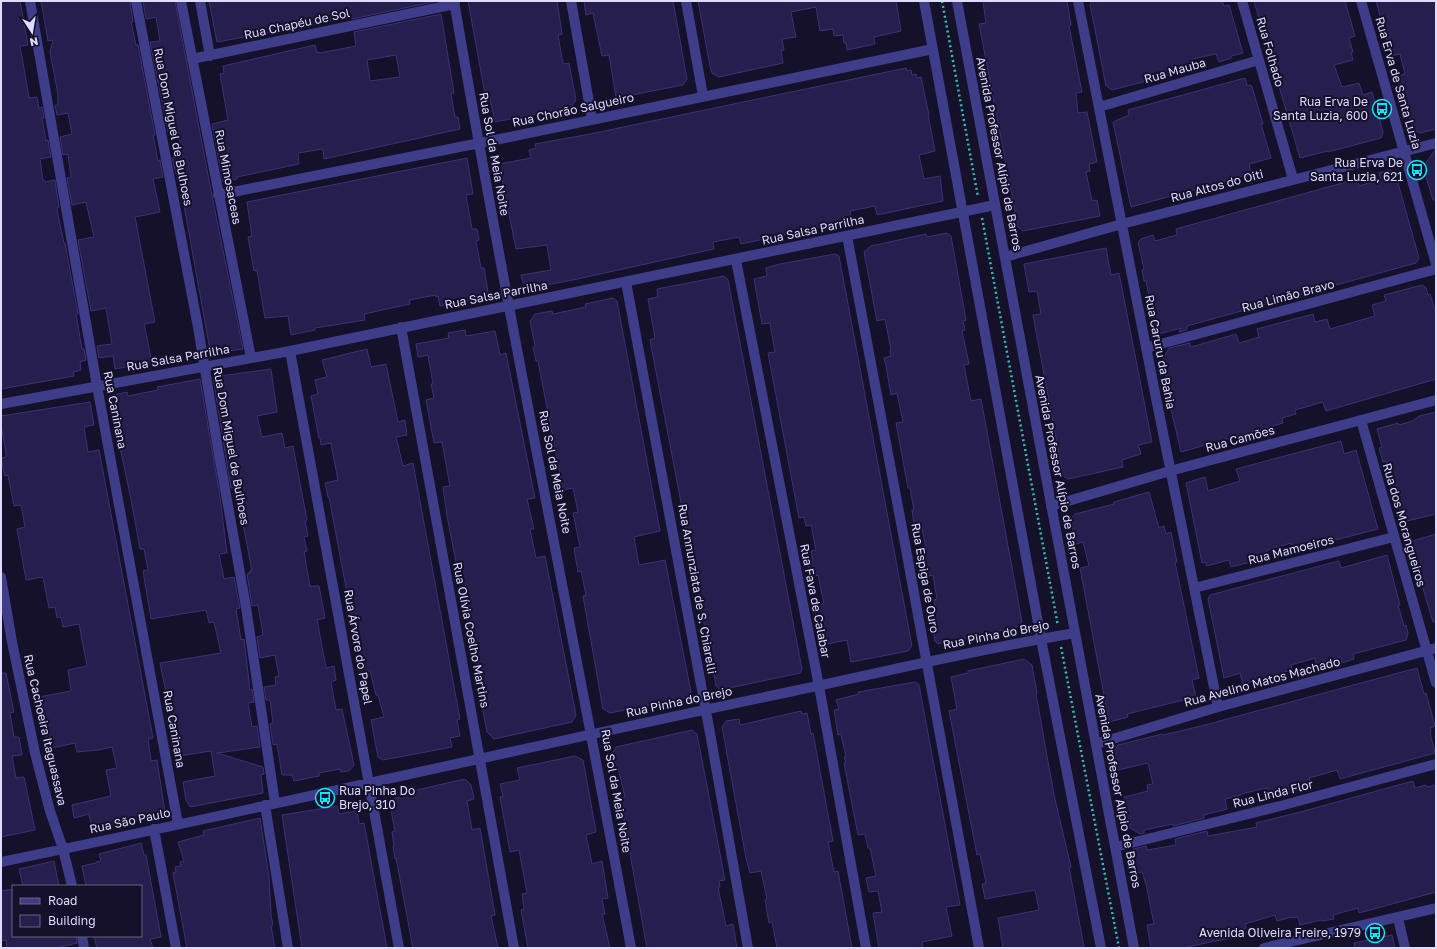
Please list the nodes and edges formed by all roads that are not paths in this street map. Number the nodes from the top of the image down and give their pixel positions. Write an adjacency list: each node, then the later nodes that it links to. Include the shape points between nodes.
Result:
1 (30, 1): 40 (street, Rua Caninana)
2 (136, 1): 39 (street, Rua Dom Miguel de Bulhoes)
3 (181, 1): 15 (street, Rua Mimosaceas)
4 (200, 1): 14 (street)
5 (571, 1): 19 (street)
6 (686, 1): 17 (street)
7 (924, 1): 13 (street)
8 (957, 1): 25 (street, Avenida Professor Alípio de Barros)
9 (1078, 1): 18 (street, Rua Caruru da Bahia)
10 (1242, 1): 16 (street, Rua Folhado)
11 (1361, 1): 22 (street, Rua Erva de Santa Luzia)
12 (454, 2): 14 (street, Rua Chapéu de Sol); 20 (street, Rua Sol da Meia Noite)
13 (933, 49): 17 (street, Rua Chorão Salgueiro); 26 (street)
14 (210, 56): 15 (street, Rua Chapéu de Sol)
15 (192, 59): 24 (street, Rua Mimosaceas)
16 (1259, 60): 18 (street, Rua Mauba); 23 (street, Rua Folhado)
17 (703, 96): 19 (street, Rua Chorão Salgueiro)
18 (1098, 107): 27 (street, Rua Caruru da Bahia)
19 (592, 119): 20 (street, Rua Chorão Salgueiro)
20 (479, 143): 24 (street, Rua Chorão Salgueiro); 34 (street, Rua Sol da Meia Noite)
21 (1436, 143): 22 (street, Rua Altos do Oiti)
22 (1404, 151): 23 (street, Rua Altos do Oiti); 31 (street, Rua Erva de Santa Luzia)
23 (1293, 179): 27 (street, Rua Altos do Oiti)
24 (218, 195): 38 (street, Rua Mimosaceas)
25 (995, 205): 26 (street, Rua Salsa Parrilha); 29 (street, Avenida Professor Alípio de Barros)
26 (962, 211): 28 (street, Rua Salsa Parrilha); 50 (street)
27 (1122, 224): 29 (street, Rua Altos do Oiti); 36 (street, Rua Caruru da Bahia)
28 (847, 236): 30 (street, Rua Salsa Parrilha); 52 (street, Rua Espiga de Ouro)
29 (1005, 257): 45 (street, Avenida Professor Alípio de Barros)
30 (736, 260): 33 (street, Rua Salsa Parrilha); 54 (street, Rua Fava de Calabar)
31 (1436, 264)
32 (1436, 269): 36 (street, Rua Limão Bravo)
33 (626, 282): 34 (street, Rua Salsa Parrilha); 56 (street, Rua Annunziata de S. Chiarelli)
34 (509, 306): 35 (street, Rua Salsa Parrilha); 57 (street, Rua Sol da Meia Noite)
35 (401, 328): 37 (street, Rua Salsa Parrilha); 59 (street, Rua Olívia Coelho Martins)
36 (1146, 348): 44 (street, Rua Caruru da Bahia)
37 (290, 351): 38 (street, Rua Salsa Parrilha); 61 (street, Rua Árvore do Papel)
38 (251, 358): 39 (street, Rua Salsa Parrilha)
39 (204, 367): 40 (street, Rua Salsa Parrilha); 62 (street, Rua Dom Miguel de Bulhoes, via 250,627)
40 (97, 386): 42 (street, Rua Salsa Parrilha); 63 (street, Rua Caninana)
41 (1436, 400): 43 (street, Rua Camões)
42 (1, 404)
43 (1361, 420): 44 (street, Rua Camões); 46 (street, Rua dos Morangueiros)
44 (1170, 471): 45 (street, Rua Camões); 48 (street, Rua Caruru da Bahia)
45 (1051, 506): 49 (street, Avenida Professor Alípio de Barros)
46 (1394, 537): 48 (street, Rua Mamoeiros); 51 (street, Rua dos Morangueiros)
47 (1, 577): 66 (street, Rua Cachoeira Itaguassava, via 35,753)
48 (1194, 588): 55 (street, Rua Caruru da Bahia)
49 (1075, 633): 50 (street, Rua Pinha do Brejo); 58 (street, Avenida Professor Alípio de Barros)
50 (1041, 639): 52 (street, Rua Pinha do Brejo); 81 (street)
51 (1431, 650): 53 (street, Rua dos Morangueiros); 55 (street, Rua Avelino Matos Machado)
52 (927, 662): 54 (street, Rua Pinha do Brejo); 80 (street, Rua Espiga de Ouro)
53 (1436, 683)
54 (819, 686): 56 (street, Rua Pinha do Brejo); 79 (street, Rua Fava de Calabar)
55 (1218, 707): 58 (street, Rua Avelino Matos Machado)
56 (705, 710): 57 (street, Rua Pinha do Brejo); 78 (street, Rua Annunziata de S. Chiarelli)
57 (592, 734): 59 (street, Rua Pinha do Brejo); 77 (street, Rua Sol da Meia Noite)
58 (1096, 744): 65 (street, Avenida Professor Alípio de Barros)
59 (481, 759): 61 (street, Rua Pinha do Brejo); 76 (street, Rua Olívia Coelho Martins)
60 (1436, 764): 65 (street, Rua Linda Flor)
61 (370, 783): 62 (street, Rua Pinha do Brejo); 75 (street, Rua Árvore do Papel)
62 (270, 804): 63 (street, Rua São Paulo); 74 (street, Rua Dom Miguel de Bulhoes)
63 (178, 824): 64 (street, Rua São Paulo)
64 (154, 829): 66 (street, Rua São Paulo); 73 (street)
65 (1115, 847): 82 (street, Avenida Professor Alípio de Barros)
66 (63, 849): 67 (street, Rua São Paulo); 68 (street, Rua Cachoeira Itaguassava)
67 (1, 862)
68 (72, 885)
69 (1436, 908): 70 (street)
70 (1398, 918): 83 (street); 84 (street)
71 (82, 937): 72 (street)
72 (84, 948)
73 (176, 948)
74 (288, 948)
75 (399, 948)
76 (514, 948)
77 (631, 948)
78 (748, 948)
79 (866, 948)
80 (979, 948)
81 (1101, 948)
82 (1134, 948)
83 (1264, 948)
84 (1406, 948)

